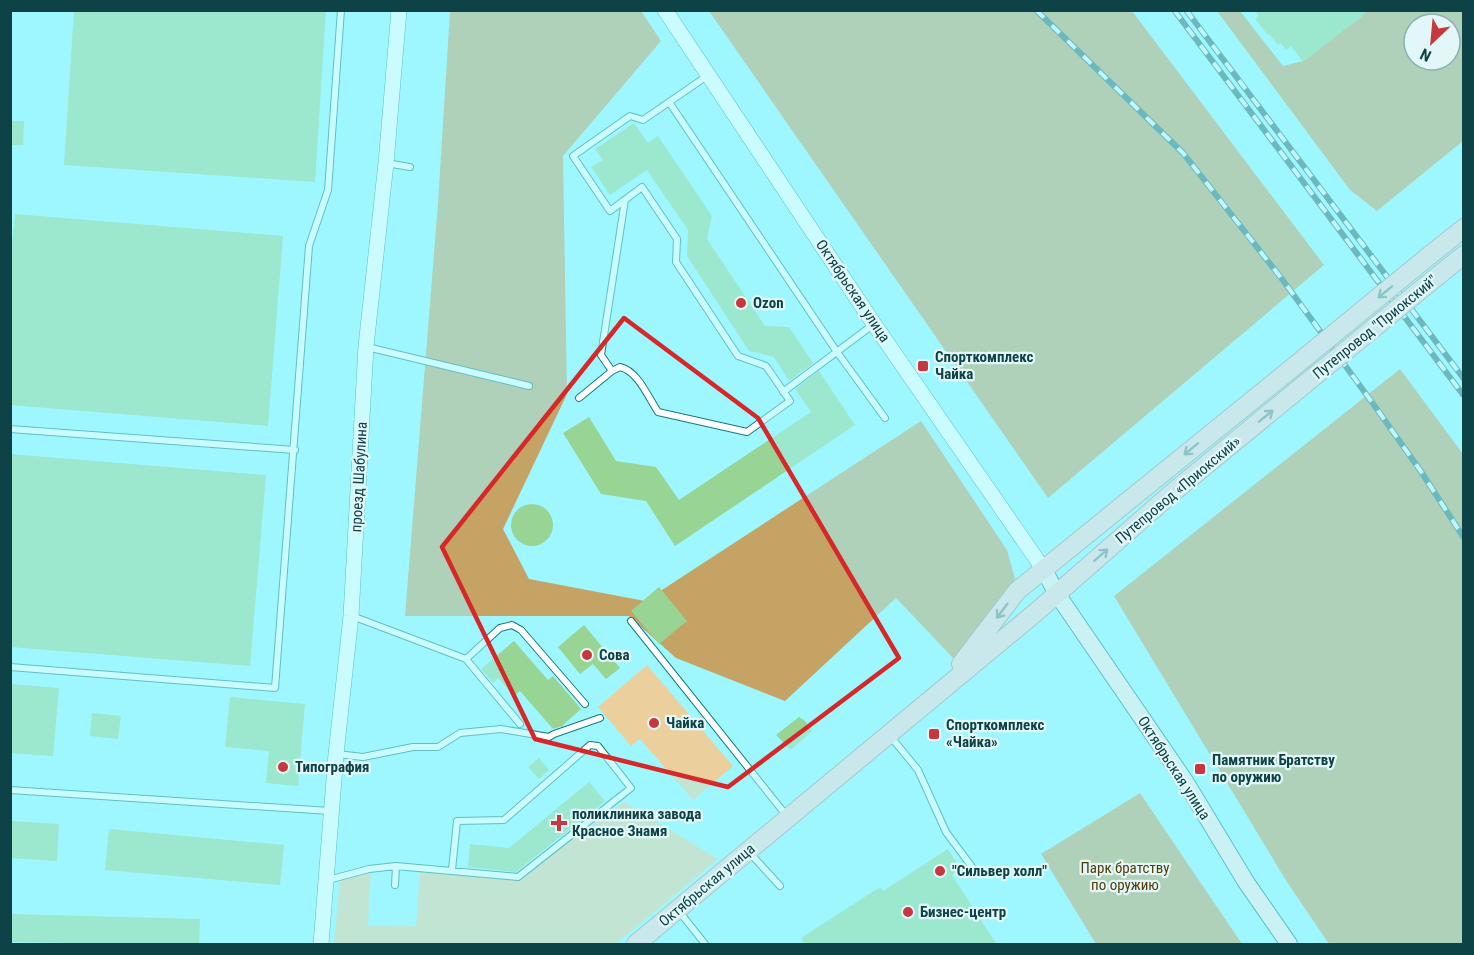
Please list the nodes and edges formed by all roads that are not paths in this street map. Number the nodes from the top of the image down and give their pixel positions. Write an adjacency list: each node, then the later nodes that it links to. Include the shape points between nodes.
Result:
1 (341, 10): 22 (lane, via 328,190 309,246)
2 (399, 10): 6 (street, проезд Шабулина)
3 (664, 10): 4 (street, Октябрьская улица)
4 (708, 76): 5 (lane); 11 (street, Октябрьская улица)
5 (669, 102): 8 (lane, via 643,120 630,116 573,156 610,210); 13 (lane)
6 (386, 163): 7 (lane); 12 (street, проезд Шабулина)
7 (410, 167)
8 (625, 200): 14 (lane, via 601,355); 18 (lane, via 642,187 677,239 676,262 738,356 766,366)
9 (1464, 228): 15 (main road, Путепровод "Приокский", one-way to 15, bridge)
10 (1457, 260): 17 (main road, Путепровод "Приокский", bridge)
11 (874, 324): 13 (lane); 23 (street, Октябрьская улица)
12 (366, 346): 16 (lane); 25 (street, проезд Шабулина)
13 (837, 352): 18 (lane); 20 (lane)
14 (612, 371): 18 (lane, via 620,367 634,375 658,412 747,432 790,401); 19 (lane)
15 (1286, 373): 23 (main road, Путепровод «Приокский», one-way to 23)
16 (529, 386)
17 (1300, 388): 24 (main road, Путепровод «Приокский», one-way to 17)
18 (783, 392)
19 (579, 398)
20 (885, 418)
21 (10, 429): 22 (lane)
22 (295, 450): 28 (lane, via 275,688)
23 (1044, 570): 24 (main road, Октябрьская улица); 29 (main road, Октябрьская улица, one-way to 29, via 1017,591)
24 (1057, 594): 29 (main road, Октябрьская улица); 49 (main road, Октябрьская улица, via 1185,781)
25 (351, 616): 27 (lane); 34 (street, проезд Шабулина)
26 (631, 621): 37 (lane)
27 (466, 659): 30 (lane, via 500,628 512,625 521,630); 32 (lane)
28 (10, 667)
29 (944, 687): 33 (main road, Октябрьская улица)
30 (585, 704)
31 (600, 718): 34 (lane, via 549,737 501,729 460,733 438,747 413,747 363,757)
32 (520, 724)
33 (889, 734): 37 (main road, Октябрьская улица); 40 (lane, via 918,770 946,832)
34 (336, 754): 36 (street, проезд Шабулина)
35 (10, 790): 36 (lane)
36 (331, 811): 42 (street, проезд Шабулина)
37 (788, 818): 38 (main road, Октябрьская улица)
38 (749, 852): 44 (lane); 45 (main road, Октябрьская улица)
39 (396, 866): 41 (lane); 42 (lane, via 369,868); 43 (lane)
40 (972, 867)
41 (452, 870): 41 (lane, via 518,877 631,788 598,746 590,745 504,820 457,820)
42 (327, 880): 47 (street, проезд Шабулина)
43 (395, 885)
44 (780, 886)
45 (678, 910): 46 (lane); 48 (main road, Октябрьская улица)
46 (705, 944)
47 (321, 945)
48 (636, 945)
49 (1289, 945)

